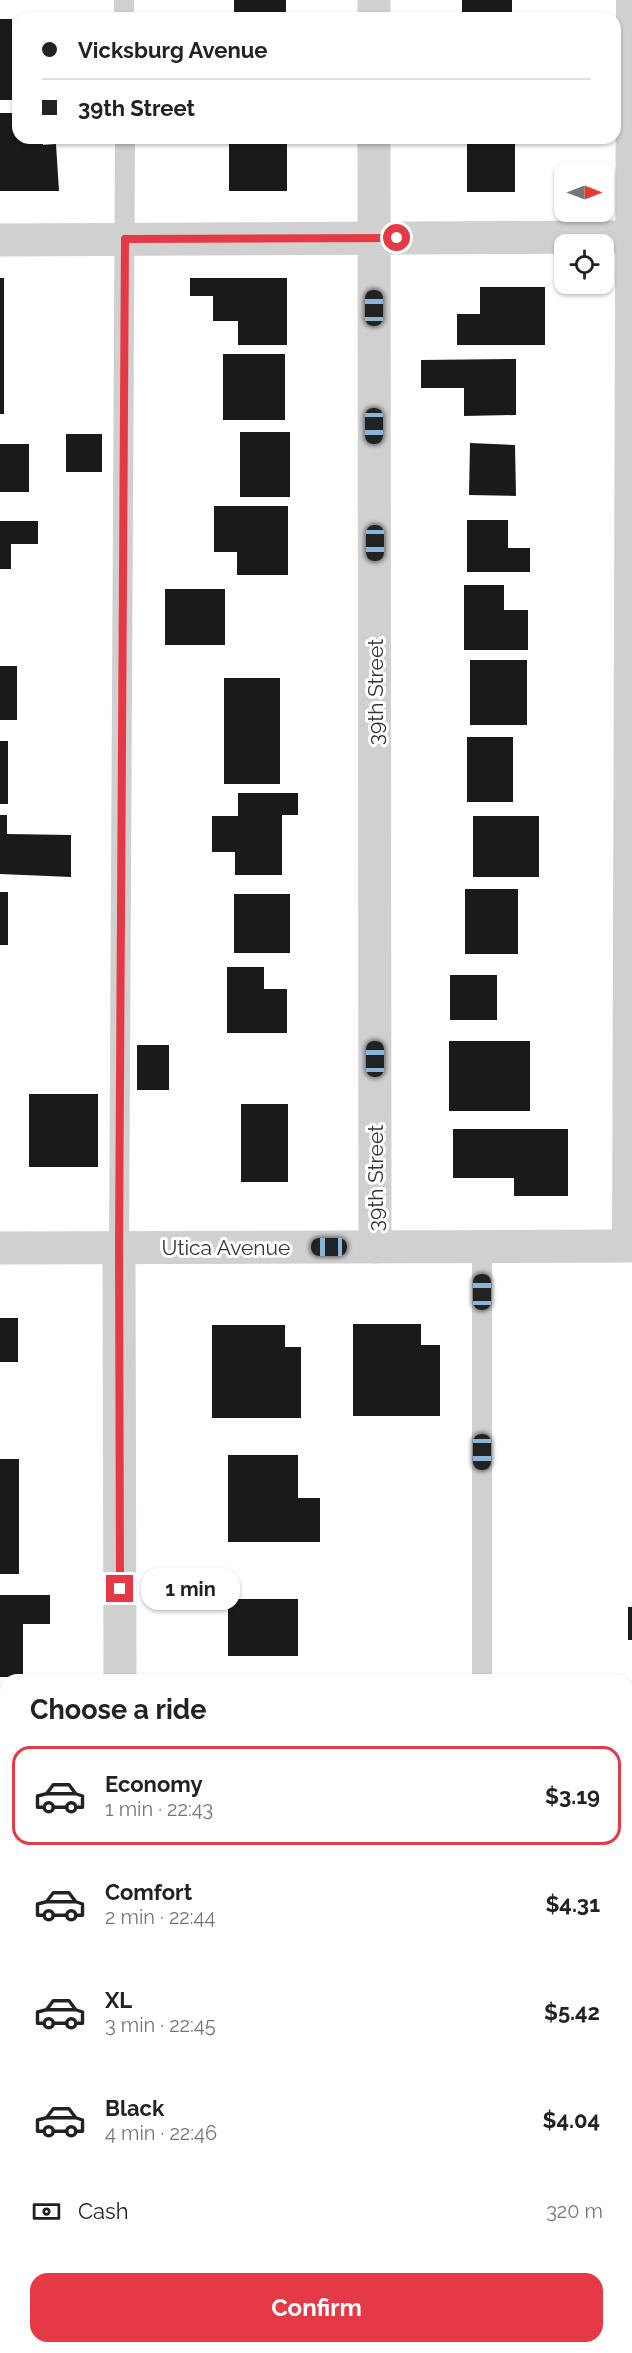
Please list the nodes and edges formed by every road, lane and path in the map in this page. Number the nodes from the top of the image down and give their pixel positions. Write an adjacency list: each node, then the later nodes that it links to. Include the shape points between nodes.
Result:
1 (626, 0): 4 (lane)
2 (125, 144): 6 (lane)
3 (374, 144): 5 (street, 39th Street)
4 (629, 237): 5 (street); 9 (lane)
5 (374, 238): 6 (street); 10 (street, 39th Street)
6 (125, 239): 7 (street); 12 (lane)
7 (0, 240)
8 (482, 1246): 9 (street, Utica Avenue); 10 (street, Utica Avenue); 14 (lane)
9 (627, 1246)
10 (375, 1247): 12 (street, Utica Avenue)
11 (0, 1248): 12 (street, Utica Avenue)
12 (119, 1248): 13 (street)
13 (120, 1674)
14 (482, 1674)

